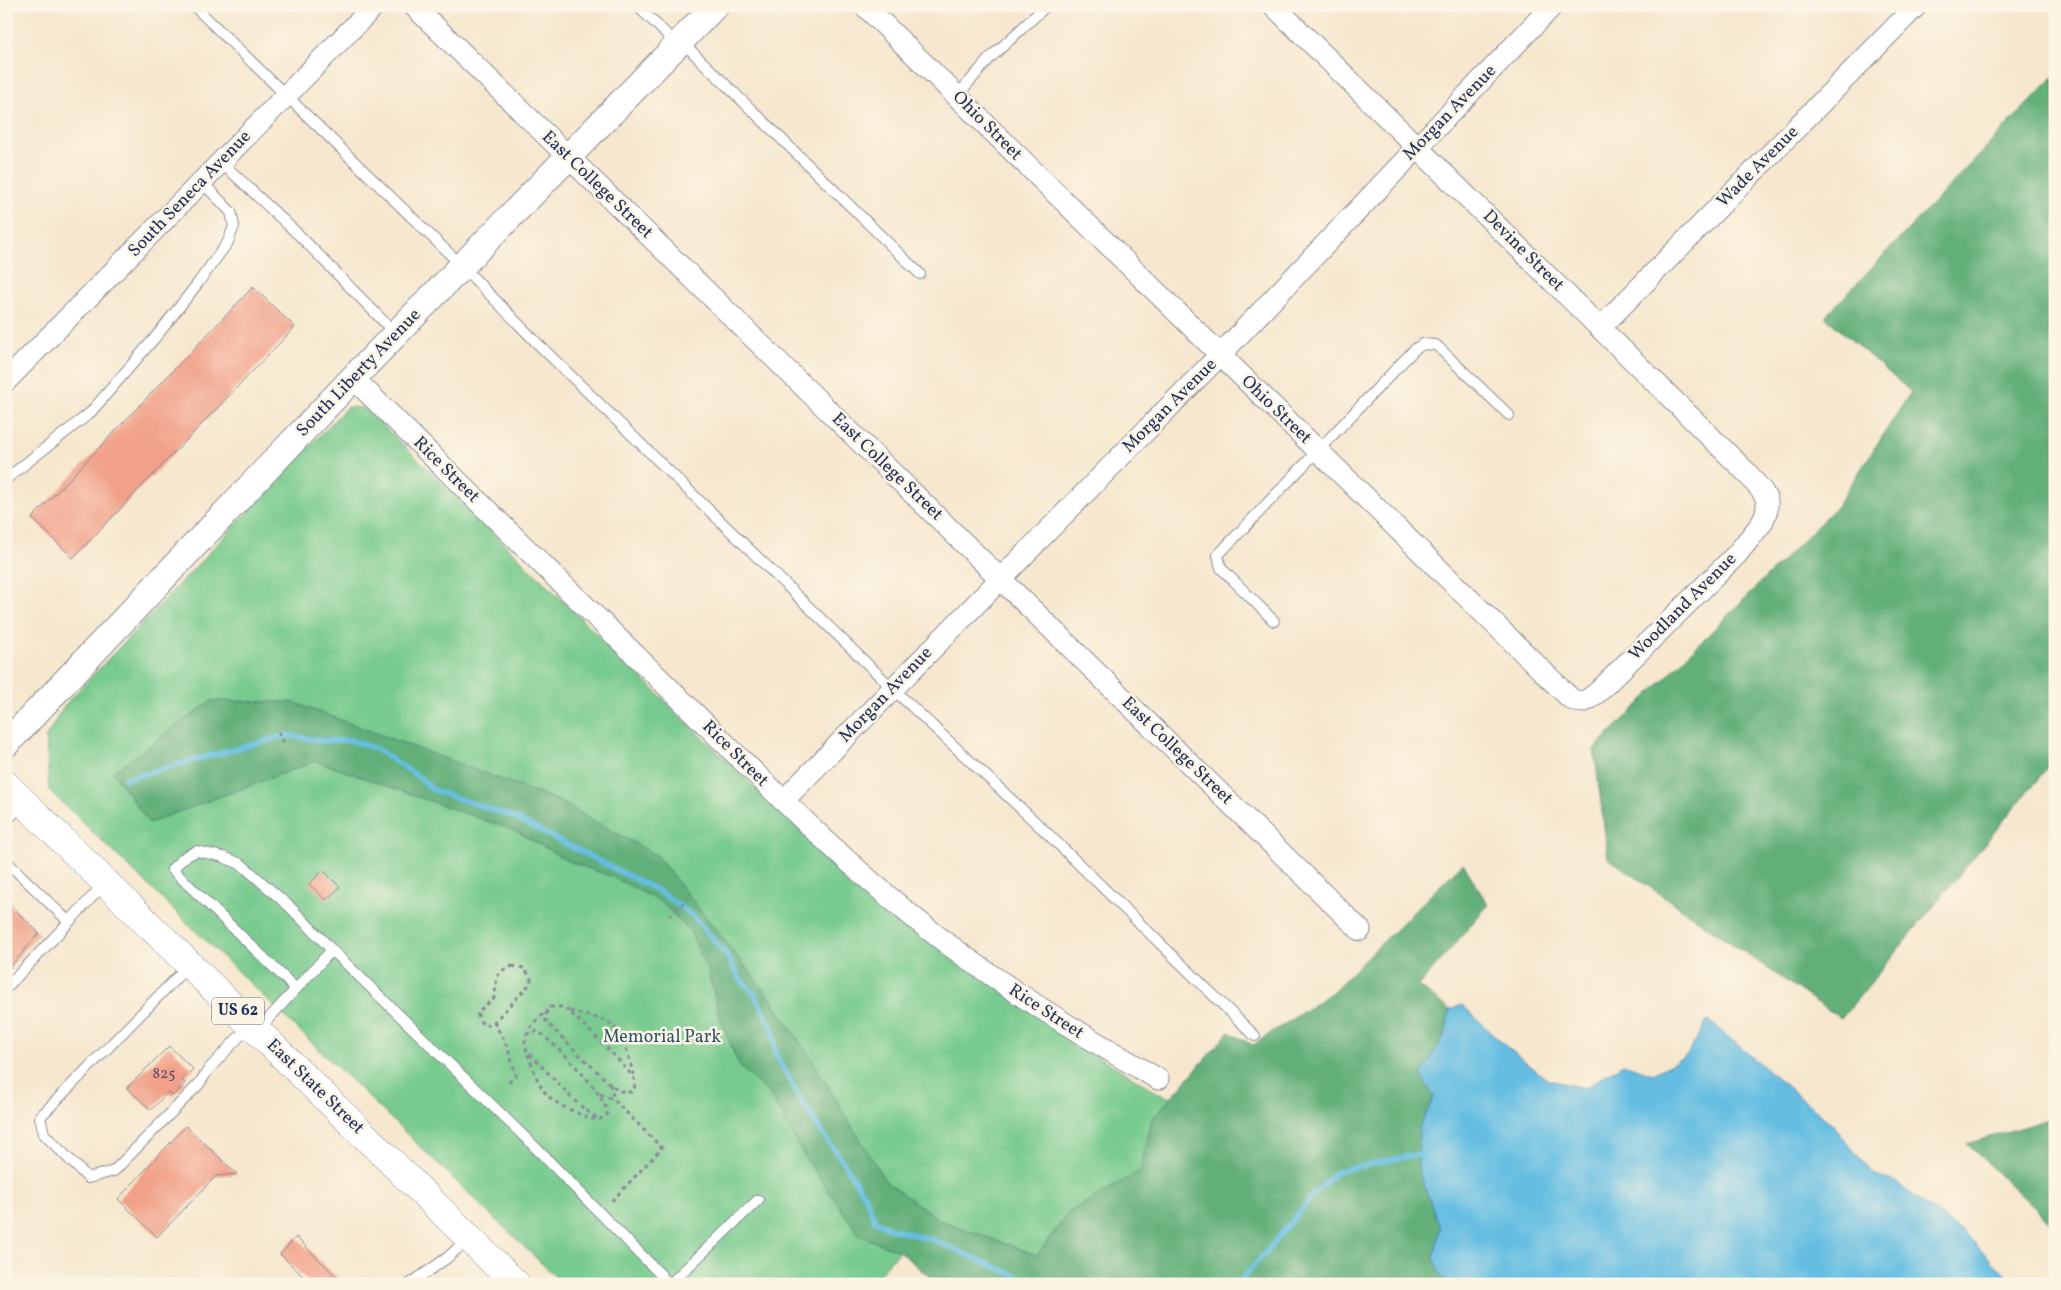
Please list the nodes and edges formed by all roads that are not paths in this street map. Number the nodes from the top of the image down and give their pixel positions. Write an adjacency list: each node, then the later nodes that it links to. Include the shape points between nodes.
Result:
1 (194, 6): 12 (lane)
2 (374, 6): 12 (street, South Seneca Avenue)
3 (414, 6): 15 (street, East College Street)
4 (637, 6): 11 (lane)
5 (715, 6): 11 (street, South Liberty Avenue)
6 (865, 6): 13 (street, Ohio Street)
7 (1046, 6): 13 (lane, via 989,59)
8 (1274, 6): 14 (street, Devine Street)
9 (1552, 6): 14 (street, Morgan Avenue)
10 (1916, 6): 20 (street, Wade Avenue)
11 (679, 43): 15 (street, South Liberty Avenue); 19 (lane)
12 (286, 96): 16 (street, South Seneca Avenue); 18 (lane)
13 (956, 96): 22 (street, Ohio Street)
14 (1418, 146): 20 (street, Devine Street); 22 (street, Morgan Avenue)
15 (569, 157): 18 (street, South Liberty Avenue); 29 (street, East College Street)
16 (221, 162): 17 (street, South Seneca Avenue); 21 (lane, via 301,237)
17 (202, 182): 24 (street, South Seneca Avenue); 27 (lane, via 231,212 234,226 228,242 159,333 90,413)
18 (462, 266): 21 (street, South Liberty Avenue); 31 (lane, via 543,349)
19 (920, 274)
20 (1600, 328): 28 (street, Devine Street, via 1747,473)
21 (396, 334): 23 (street, South Liberty Avenue)
22 (1220, 355): 26 (street, Ohio Street); 29 (street, Morgan Avenue)
23 (353, 378): 33 (street, South Liberty Avenue); 34 (street, Rice Street)
24 (6, 381)
25 (1509, 415): 26 (lane, via 1436,346 1423,344)
26 (1318, 452): 30 (lane, via 1218,555 1220,568); 32 (street, Ohio Street, via 1570,698)
27 (6, 479)
28 (1767, 500): 32 (street, Woodland Avenue, via 1762,523 1737,554)
29 (1000, 577): 31 (street, Morgan Avenue); 39 (street, East College Street)
30 (1274, 621)
31 (892, 688): 34 (street, Morgan Avenue); 45 (lane, via 1047,833)
32 (1584, 703)
33 (6, 744)
34 (783, 801): 46 (street, Rice Street, via 894,901 962,955 1064,1025)
35 (12, 803): 37 (highway, East State Street / US 62)
36 (6, 860): 38 (lane)
37 (106, 882): 38 (lane); 41 (highway, East State Street / US 62)
38 (69, 922): 42 (lane)
39 (1360, 930)
40 (332, 950): 43 (lane); 43 (lane, via 242,864 197,851 172,869); 51 (lane, via 601,1212)
41 (189, 964): 44 (highway, East State Street / US 62); 44 (lane, via 40,1117 44,1134 88,1178 114,1170 199,1084 209,1069)
42 (6, 988)
43 (296, 989): 44 (lane)
44 (254, 1027): 48 (highway, East State Street / US 62)
45 (1255, 1036)
46 (1158, 1079)
47 (758, 1200): 51 (lane)
48 (469, 1237): 49 (highway, East State Street / US 62); 50 (lane, via 447,1258)
49 (510, 1282)
50 (410, 1284)
51 (669, 1284)

